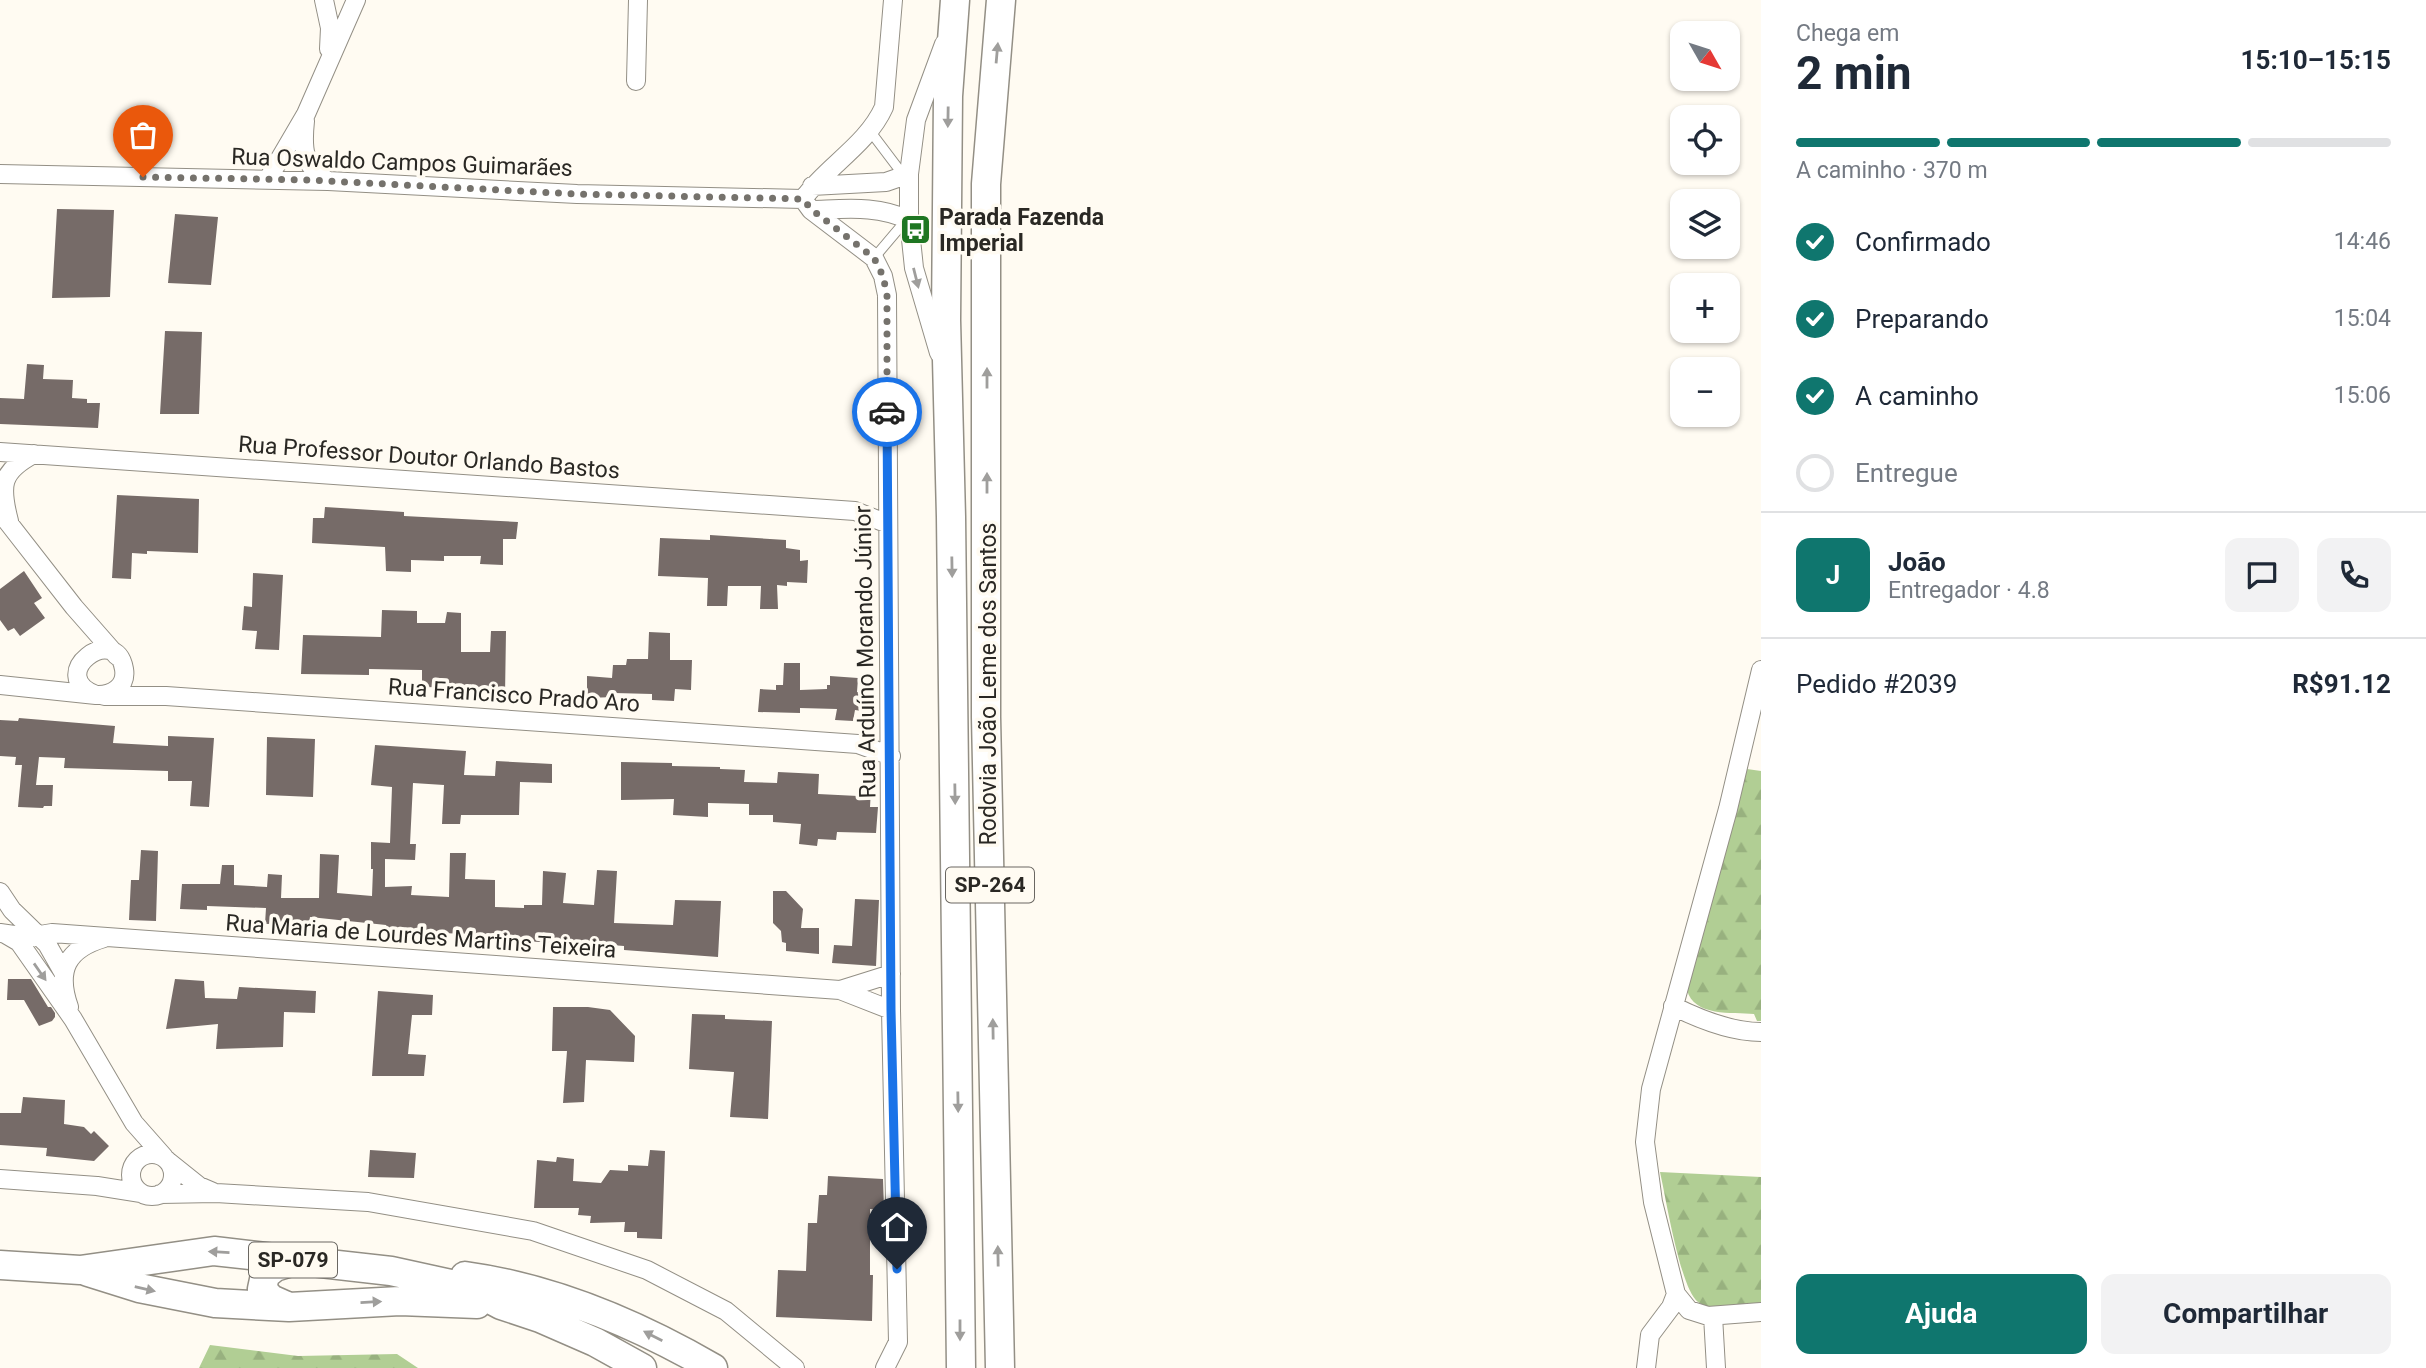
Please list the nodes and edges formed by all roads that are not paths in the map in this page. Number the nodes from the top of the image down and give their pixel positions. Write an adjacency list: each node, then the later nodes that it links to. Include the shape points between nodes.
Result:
1 (327, 0): 2 (street); 8 (street)
2 (350, 0)
3 (356, 0): 8 (street)
4 (638, 0): 9 (street)
5 (892, 0): 11 (street, via 884,107)
6 (1001, 0): 72 (main road, Rodovia João Leme dos Santos / SP-264, one-way to 6, via 986,717 986,184)
7 (954, 11): 13 (street, via 916,120); 19 (main road, Rodovia João Leme dos Santos / SP-264, one-way to 19, via 948,96)
8 (326, 66): 10 (street)
9 (636, 81)
10 (306, 114): 14 (street); 15 (street, via 303,142 307,161)
11 (870, 131): 13 (lane); 16 (street)
12 (0, 174): 14 (street, Rua Oswaldo Campos Guimarães)
13 (906, 175): 16 (street, Rua Oswaldo Campos Guimarães); 17 (street)
14 (268, 179): 15 (street, Rua Oswaldo Campos Guimarães)
15 (328, 181): 16 (street, Rua Oswaldo Campos Guimarães, via 577,194)
16 (809, 198): 17 (street, Rua Oswaldo Campos Guimarães, via 889,211); 18 (street)
17 (908, 220): 18 (lane); 19 (street, one-way to 19, via 914,268)
18 (874, 258): 23 (street, Rua Arduíno Morando Júnior, via 887,295)
19 (947, 380): 71 (main road, Rodovia João Leme dos Santos / SP-264, one-way to 71)
20 (0, 452): 21 (street, Rua Professor Doutor Orlando Bastos)
21 (34, 454): 22 (street, via 6,476); 24 (street, Rua Professor Doutor Orlando Bastos)
22 (0, 499): 25 (street)
23 (888, 499): 24 (street, Rua Professor Doutor Orlando Bastos); 26 (street, Rua Arduíno Morando Júnior)
24 (855, 511): 26 (street, Rua Professor Doutor Orlando Bastos)
25 (5, 518): 27 (street)
26 (888, 524): 35 (street, Rua Arduíno Morando Júnior)
27 (74, 607): 28 (street, via 86,635); 29 (street, Rua Francisco Prado Aro)
28 (82, 661): 29 (street, via 90,653 104,650); 32 (street, Rua Francisco Prado Aro, via 67,680); 33 (street, via 78,673 83,687)
29 (120, 662): 33 (street, via 118,689); 34 (street, Rua Francisco Prado Aro, via 142,688)
30 (1761, 670): 46 (street)
31 (0, 685): 32 (street, Rua Francisco Prado Aro)
32 (38, 689): 33 (street, Rua Francisco Prado Aro)
33 (100, 696): 34 (street, Rua Francisco Prado Aro)
34 (166, 696): 36 (street, Rua Francisco Prado Aro)
35 (890, 734): 36 (street, Rua Francisco Prado Aro); 37 (street, Rua Arduíno Morando Júnior)
36 (858, 744): 37 (street, Rua Francisco Prado Aro)
37 (891, 756): 44 (street, Rua Arduíno Morando Júnior)
38 (0, 892): 39 (street)
39 (6, 907): 40 (street, via 16,919 9,931); 41 (street)
40 (0, 933): 41 (street, Rua Maria de Lourdes Martins Teixeira); 48 (street, one-way to 48, via 19,942)
41 (38, 935): 42 (street, Rua Maria de Lourdes Martins Teixeira); 43 (street)
42 (107, 937): 43 (street, via 80,949); 45 (street, Rua Maria de Lourdes Martins Teixeira)
43 (63, 972): 48 (street)
44 (891, 974): 45 (street, Rua Maria de Lourdes Martins Teixeira); 47 (street, Rua Arduíno Morando Júnior)
45 (839, 990): 47 (street, Rua Maria de Lourdes Martins Teixeira)
46 (1673, 1006): 49 (street, via 1746,1032); 62 (street, via 1651,1089 1645,1142 1653,1202)
47 (891, 1010): 70 (street, Rua Arduíno Morando Júnior, via 898,1342)
48 (73, 1019): 50 (street)
49 (1761, 1032)
50 (134, 1123): 51 (street); 52 (street, via 139,1136)
51 (166, 1160): 52 (street, via 151,1154); 56 (street, via 199,1186); 57 (street, via 172,1180)
52 (134, 1164): 54 (street, via 123,1177); 55 (street, via 132,1183)
53 (0, 1179): 54 (street)
54 (97, 1186): 55 (street)
55 (141, 1193): 57 (street)
56 (216, 1193): 57 (street); 69 (street, via 368,1202 533,1231 647,1270 726,1311)
57 (160, 1194)
58 (298, 1260): 60 (main road, SP-079, one-way to 60, via 214,1251); 61 (main road, SP-079); 64 (main road, via 265,1275 262,1289)
59 (0, 1265): 60 (main road, SP-079)
60 (80, 1270): 64 (main road, SP-079, one-way to 64, via 215,1303)
61 (391, 1271): 63 (main road, SP-079, via 468,1288); 68 (main road, one-way to 61, via 643,1331 571,1302 482,1278)
62 (1675, 1294): 66 (street, via 1689,1310); 73 (street, via 1650,1335)
63 (501, 1305): 64 (main road, SP-079, one-way to 63, via 400,1301); 67 (main road, SP-079, via 595,1342)
64 (289, 1307)
65 (1761, 1312): 66 (street)
66 (1713, 1316): 74 (street)
67 (642, 1368)
68 (713, 1368)
69 (795, 1368)
70 (885, 1368)
71 (961, 1368)
72 (1000, 1368)
73 (1646, 1368)
74 (1716, 1368)

